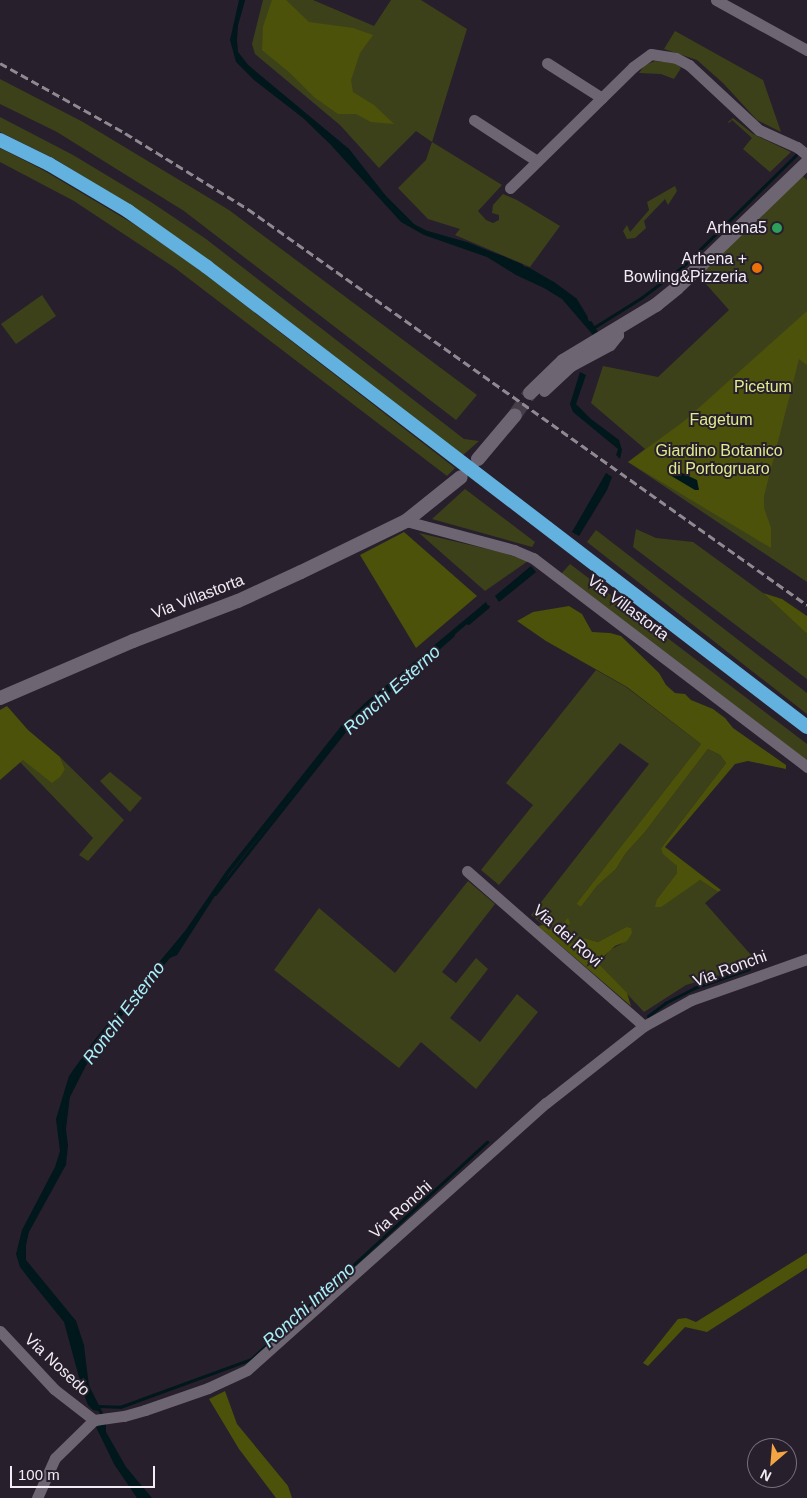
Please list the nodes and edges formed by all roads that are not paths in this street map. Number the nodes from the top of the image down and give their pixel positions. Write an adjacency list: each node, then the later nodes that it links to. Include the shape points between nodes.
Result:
1 (716, 0): 2 (street)
2 (807, 50)
3 (547, 63): 4 (street)
4 (602, 98): 7 (street, via 651,54 676,58 707,81 760,130 798,147); 8 (street)
5 (474, 120): 8 (street)
6 (0, 140): 19 (highway, via 50,164 166,237)
7 (807, 155)
8 (537, 161): 10 (street)
9 (807, 164): 11 (street, via 677,288)
10 (510, 188)
11 (618, 329): 12 (street, via 618,335 610,345 571,366); 13 (street, via 563,361)
12 (544, 391)
13 (530, 394)
14 (515, 415): 15 (street)
15 (478, 460)
16 (460, 477): 17 (street, Via Villastorta)
17 (406, 521): 18 (street, Via Villastorta, via 238,601 133,641); 20 (street, Via Villastorta, via 533,558)
18 (0, 698)
19 (807, 727)
20 (807, 766)
21 (467, 871): 23 (street, Via dei Rovi)
22 (807, 958): 23 (street, Via Ronchi, via 691,1000)
23 (644, 1026): 25 (street, Via Ronchi, via 546,1103 246,1370 208,1388 145,1410)
24 (0, 1331): 25 (street, Via Nosedo, via 54,1389)
25 (94, 1420): 26 (street, via 55,1458)
26 (37, 1498)

